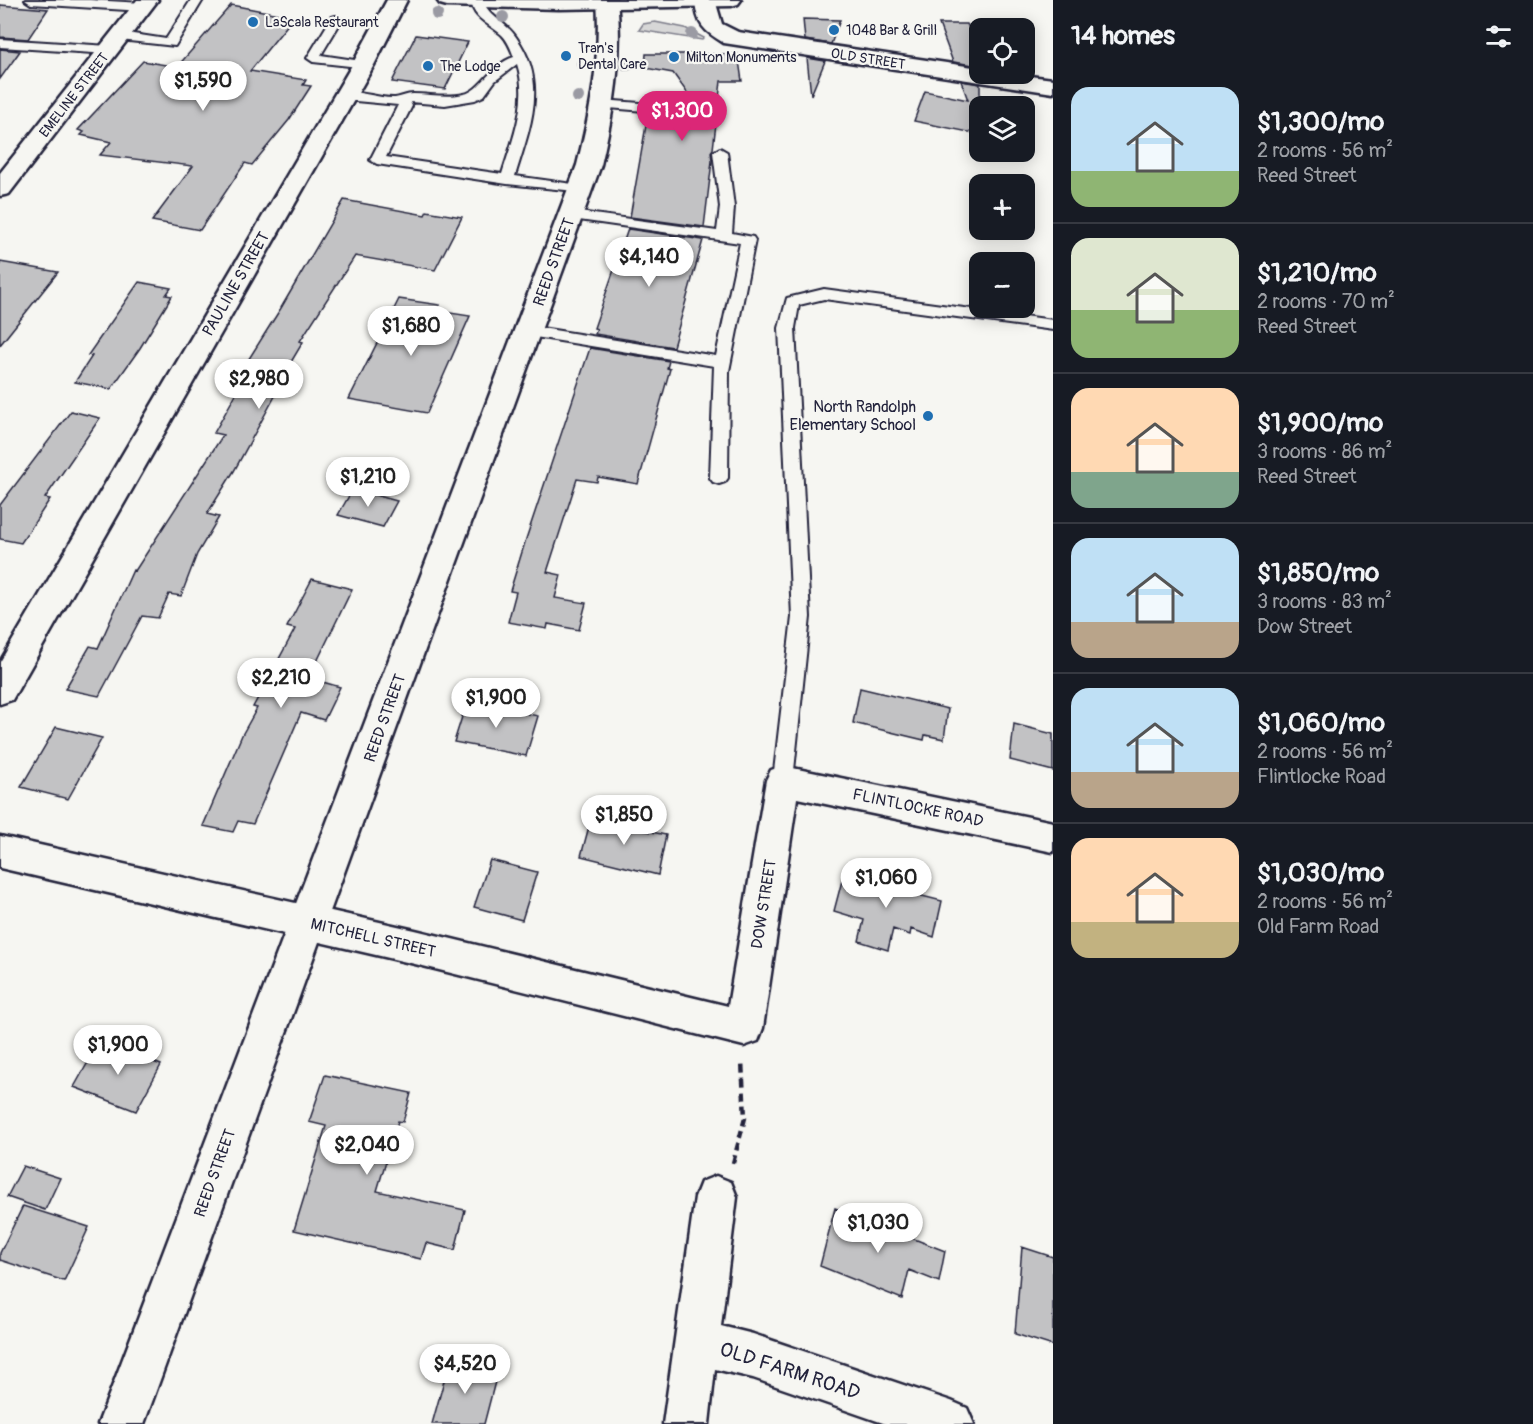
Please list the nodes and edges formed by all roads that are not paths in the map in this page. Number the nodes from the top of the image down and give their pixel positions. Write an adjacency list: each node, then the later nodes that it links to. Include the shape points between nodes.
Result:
1 (32, 0): 10 (lane)
2 (197, 0): 13 (lane, via 170,43)
3 (397, 0): 15 (street, PAULINE STREET)
4 (447, 0): 9 (street)
5 (705, 0): 6 (street); 8 (street); 16 (street, OLD STREET, via 712,27 732,38)
6 (731, 0)
7 (517, 1): 8 (street); 9 (street)
8 (607, 1): 19 (street, REED STREET)
9 (477, 2): 14 (lane, via 481,13 513,40)
10 (146, 3): 13 (street, EMELINE STREET)
11 (336, 20): 15 (lane, via 312,58)
12 (0, 43): 13 (lane)
13 (115, 43): 23 (street, EMELINE STREET)
14 (520, 58): 18 (lane, via 490,78 475,95 450,100); 22 (lane, via 529,95)
15 (363, 65): 17 (street, PAULINE STREET)
16 (1053, 86)
17 (345, 96): 18 (lane); 30 (street, PAULINE STREET)
18 (403, 100): 22 (lane, via 405,106 377,160)
19 (602, 104): 20 (lane); 24 (street, REED STREET)
20 (691, 111)
21 (720, 152): 25 (lane, via 728,207)
22 (507, 180): 24 (lane)
23 (0, 189)
24 (576, 202): 25 (lane); 27 (street, REED STREET)
25 (724, 236): 28 (lane, via 748,240)
26 (1053, 325): 31 (lane, via 824,294 792,302 787,328 801,616)
27 (529, 331): 28 (lane); 34 (street, REED STREET)
28 (723, 362): 29 (lane)
29 (719, 478)
30 (0, 691)
31 (783, 780): 32 (street, FLINTLOCKE ROAD); 35 (street, DOW STREET)
32 (1053, 837)
33 (0, 852): 34 (street, MITCHELL STREET)
34 (308, 923): 35 (street, MITCHELL STREET); 38 (street, REED STREET)
35 (744, 1028)
36 (716, 1197): 37 (street)
37 (697, 1342): 39 (street); 40 (street, OLD FARM ROAD, via 753,1356)
38 (121, 1424)
39 (686, 1424)
40 (951, 1424)

